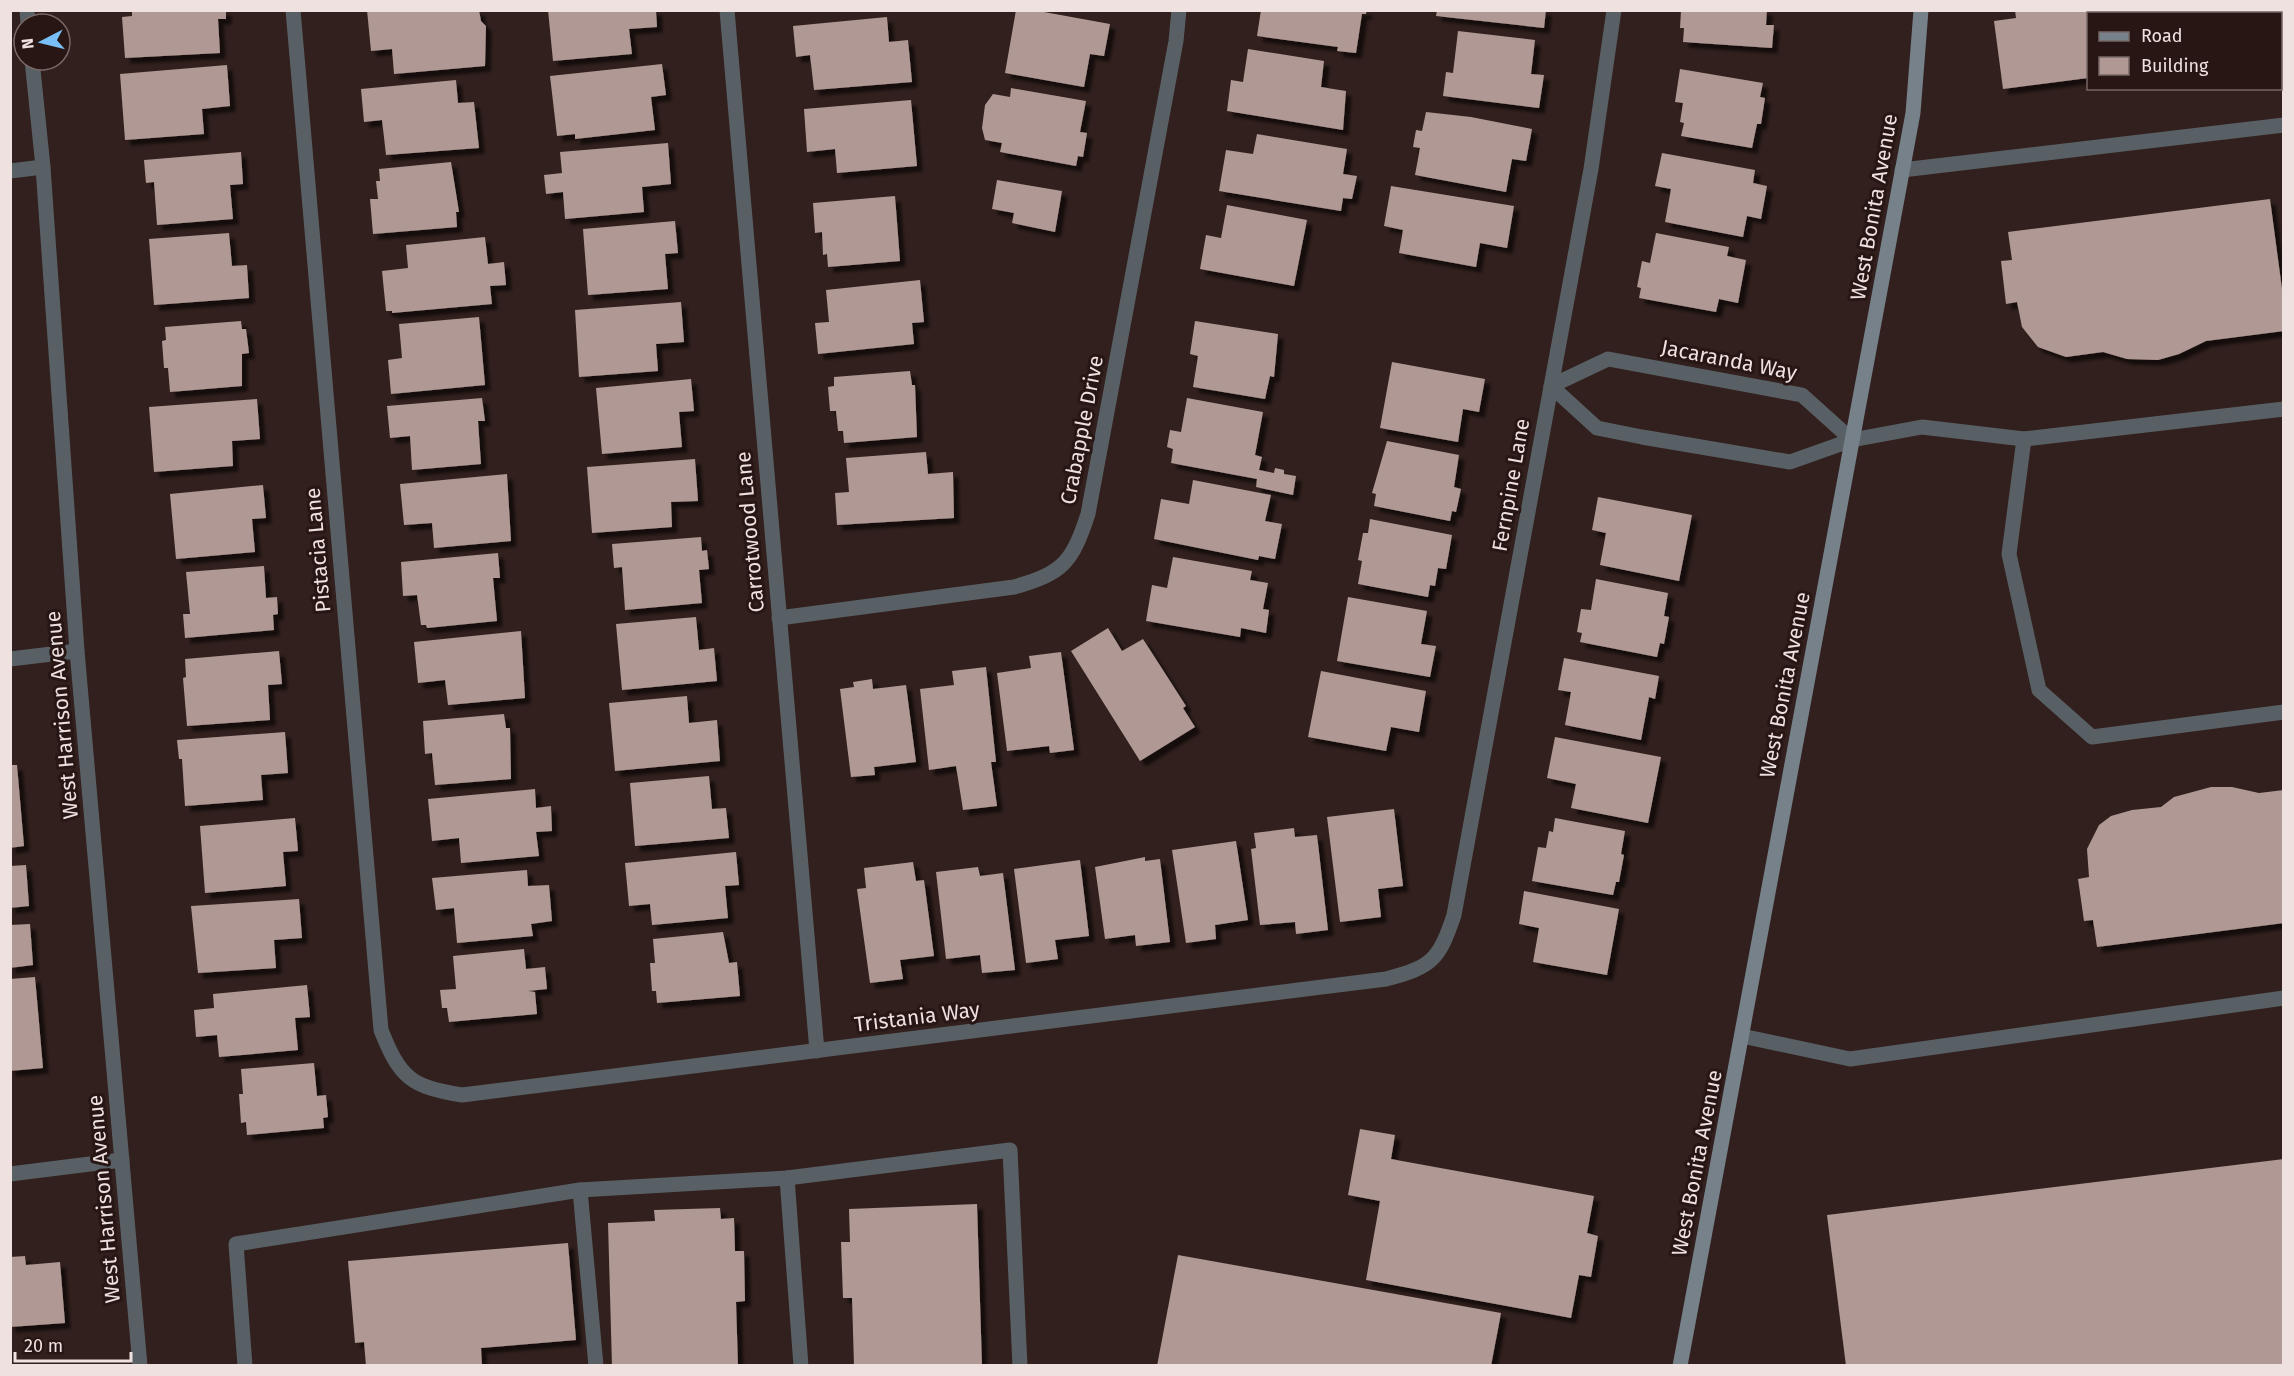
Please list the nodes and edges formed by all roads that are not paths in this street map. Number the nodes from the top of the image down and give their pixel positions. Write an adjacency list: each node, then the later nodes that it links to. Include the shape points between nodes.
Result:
1 (293, 10): 23 (street, Pistacia Lane, via 381,1030 391,1056)
2 (727, 10): 15 (street, Carrotwood Lane)
3 (1179, 10): 15 (street, Crabapple Drive, via 1088,514 1077,548 1044,579 1014,587)
4 (1614, 10): 11 (street, Fernpine Lane, via 1591,169)
5 (1921, 10): 9 (main road, West Bonita Avenue, via 1913,113)
6 (33, 72): 8 (street, West Harrison Avenue)
7 (2283, 125): 9 (street)
8 (42, 167): 10 (street); 16 (street, West Harrison Avenue)
9 (1902, 170): 14 (main road, West Bonita Avenue)
10 (10, 171)
11 (1551, 386): 14 (street, via 1597,428 1642,437 1790,462); 14 (street, Jacaranda Way, via 1608,359 1802,395); 19 (street, Fernpine Lane, via 1454,915)
12 (2283, 409): 13 (street)
13 (2024, 439): 14 (street, via 1922,427); 18 (street, via 2009,554 2039,690 2092,737)
14 (1852, 440): 21 (main road, West Bonita Avenue)
15 (779, 618): 22 (street, Carrotwood Lane)
16 (77, 651): 17 (street); 24 (street, West Harrison Avenue)
17 (10, 659)
18 (2283, 712)
19 (1432, 962): 22 (street, Tristania Way, via 1411,973 1386,979)
20 (2283, 998): 21 (street, via 1850,1059)
21 (1742, 1036): 33 (main road, West Bonita Avenue)
22 (817, 1050): 23 (street, Tristania Way, via 462,1095 433,1091)
23 (407, 1078)
24 (122, 1160): 25 (street); 28 (street, West Harrison Avenue)
25 (10, 1174)
26 (787, 1178): 27 (street); 31 (street); 32 (street, via 1010,1150)
27 (580, 1190): 29 (street, via 236,1244); 30 (street)
28 (140, 1365)
29 (245, 1365)
30 (596, 1365)
31 (801, 1365)
32 (1020, 1365)
33 (1680, 1365)

